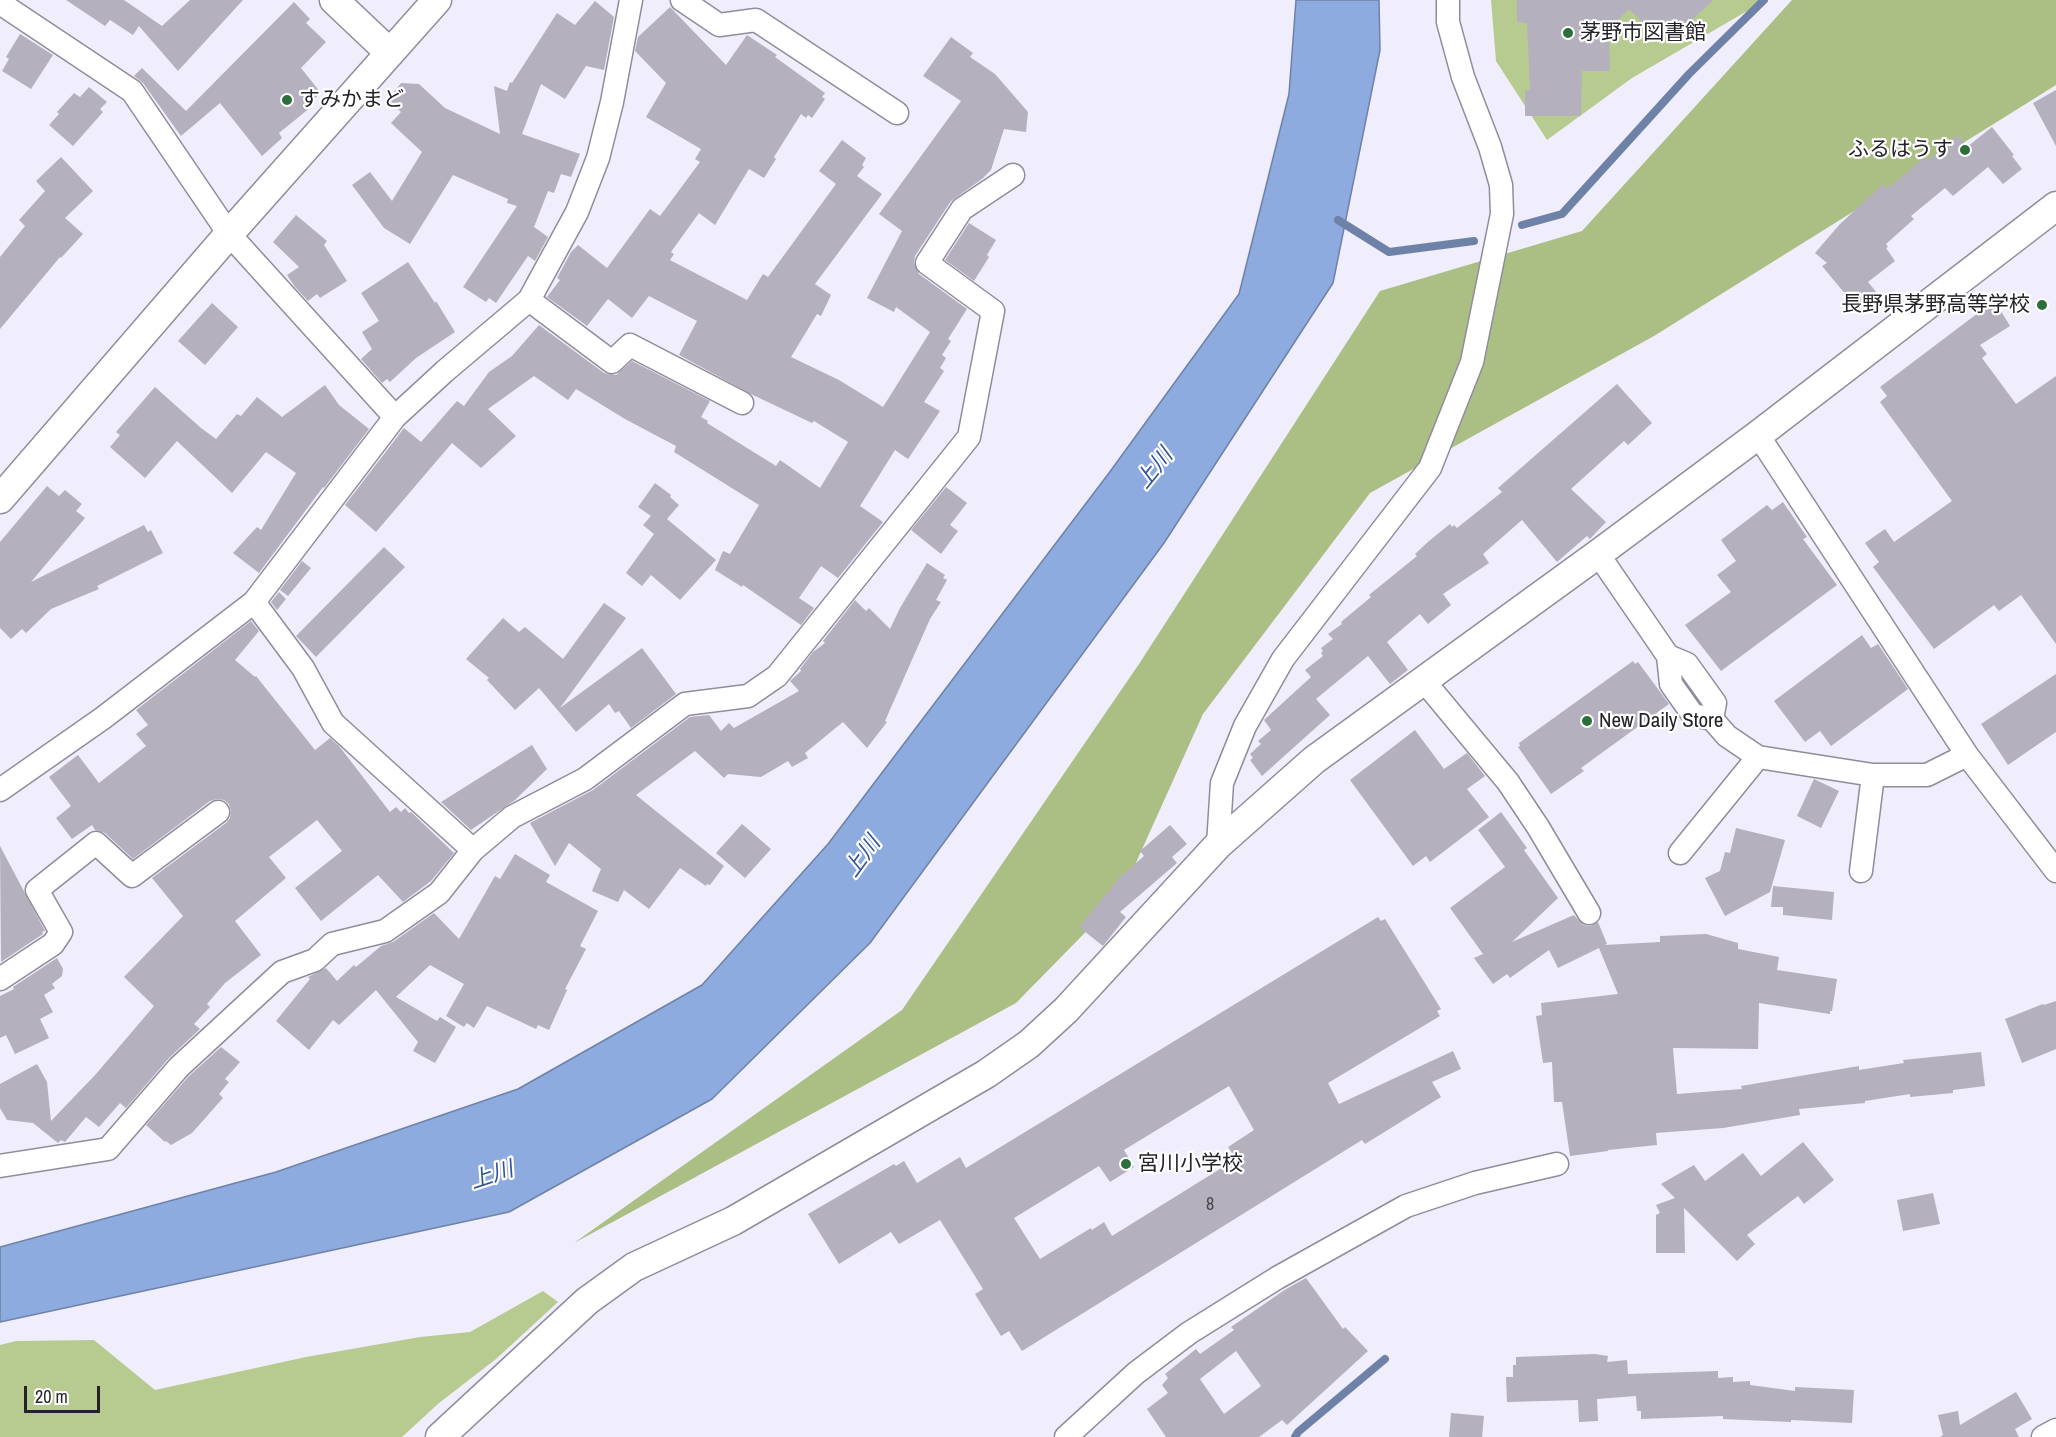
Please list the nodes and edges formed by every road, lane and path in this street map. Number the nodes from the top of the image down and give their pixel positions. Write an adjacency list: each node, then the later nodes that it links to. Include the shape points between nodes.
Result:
1 (334, 0): 7 (street)
2 (437, 0): 7 (street)
3 (632, 0): 12 (street, via 598,158 577,212)
4 (682, 0): 8 (street, via 719,25 756,20)
5 (1448, 0): 25 (street, via 1448,22 1463,77 1501,184 1502,214 1472,362 1430,468 1283,659 1245,726 1222,783)
6 (0, 3): 11 (street, via 132,91)
7 (390, 53): 11 (street)
8 (897, 113)
9 (1013, 175): 26 (street, via 962,208 927,263 993,311 969,437 939,476 777,676 748,696 685,704 585,779 512,817)
10 (2056, 206): 15 (street)
11 (229, 234): 14 (street); 16 (street)
12 (529, 300): 13 (street, via 612,362 630,345); 14 (street)
13 (742, 403)
14 (394, 417): 18 (street)
15 (1758, 435): 17 (street); 20 (street)
16 (0, 499)
17 (1598, 554): 19 (street); 21 (street, via 1668,656 1671,684 1693,715 1712,719 1727,736)
18 (254, 602): 23 (street, via 103,718); 26 (street, via 303,668 333,723)
19 (1424, 681): 25 (street, via 1314,760); 30 (street, via 1508,782)
20 (1967, 755): 22 (street, via 1927,776); 29 (street)
21 (1758, 758): 22 (street); 27 (street)
22 (1873, 775): 28 (street)
23 (0, 790)
24 (218, 812): 31 (street, via 132,876 96,843 37,890 61,932 53,944)
25 (1218, 845): 35 (street, via 1066,1010 1029,1044 986,1074 733,1221 634,1267 587,1301)
26 (473, 850): 33 (street, via 439,892 385,931 332,944 315,960 282,972 178,1067 108,1149)
27 (1680, 853)
28 (1861, 871)
29 (2056, 871)
30 (1589, 913)
31 (0, 979)
32 (1557, 1164): 36 (street, via 1475,1183 1406,1206 1277,1278 1189,1333 1136,1373)
33 (0, 1166)
34 (2056, 1430): 37 (street)
35 (441, 1437)
36 (1066, 1437)
37 (2043, 1437)

